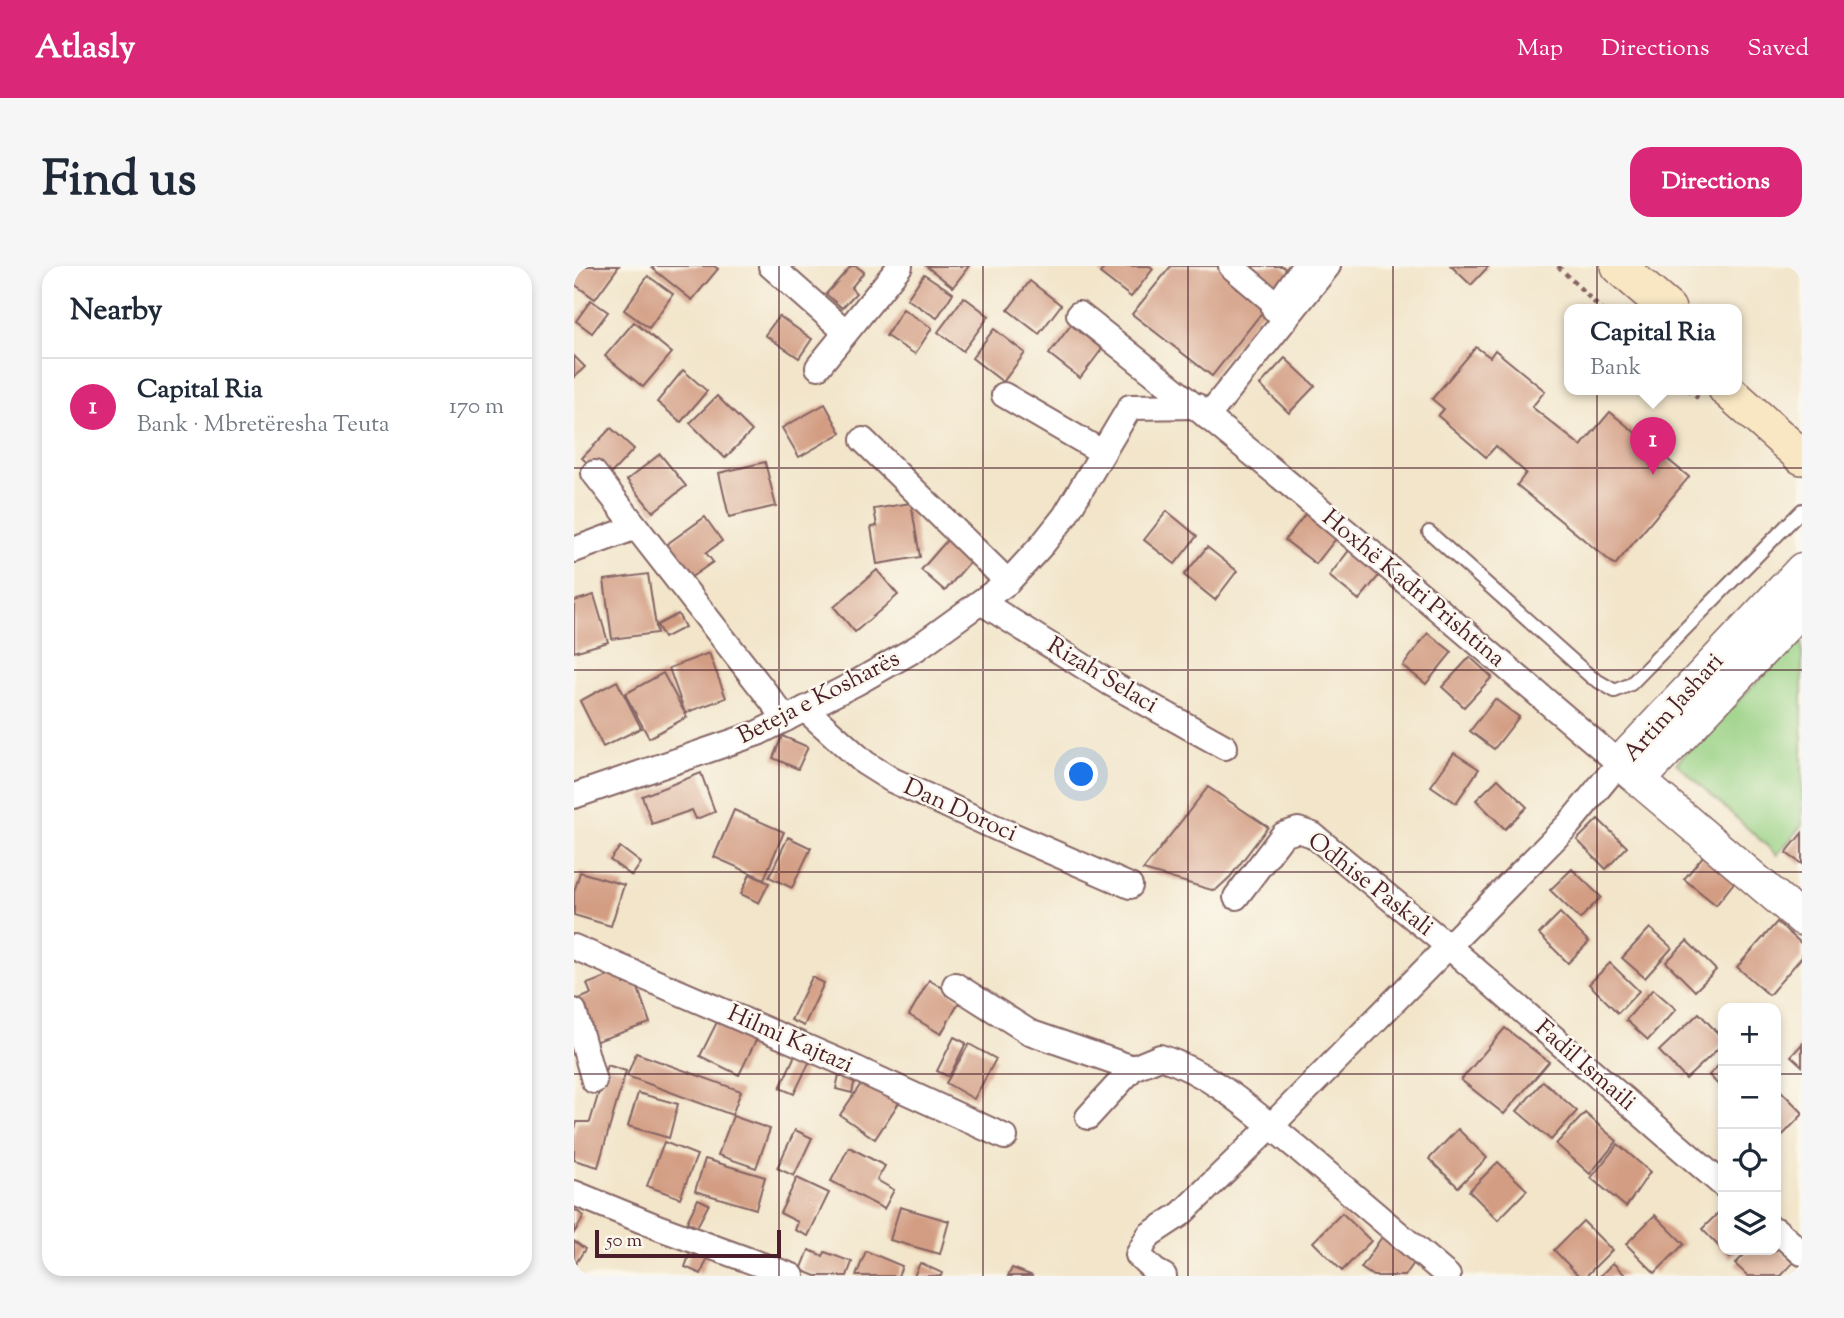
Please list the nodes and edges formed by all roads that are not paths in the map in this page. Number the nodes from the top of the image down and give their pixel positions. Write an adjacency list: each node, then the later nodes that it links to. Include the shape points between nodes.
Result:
1 (771, 266): 12 (street)
2 (900, 266): 12 (street)
3 (1231, 266): 10 (street)
4 (1304, 266): 10 (street)
5 (1328, 266): 17 (street)
6 (1590, 266): 8 (main road)
7 (1618, 266): 9 (main road)
8 (1632, 304)
9 (1662, 304)
10 (1277, 305): 17 (street)
11 (1079, 314): 17 (street)
12 (846, 332): 13 (street)
13 (818, 367)
14 (1742, 372): 18 (main road)
15 (1734, 395): 21 (main road)
16 (1004, 396): 20 (street)
17 (1202, 412): 20 (street, Beteja e Kosharës, via 1130,407); 33 (street, Hoxhë Kadri Prishtina)
18 (1802, 424)
19 (863, 440): 28 (street)
20 (1102, 452): 28 (street, Beteja e Kosharës, via 1065,516)
21 (1802, 457)
22 (594, 473): 24 (street, Dan Doroci)
23 (1802, 510): 25 (lane, via 1631,684 1615,691 1591,677)
24 (636, 527): 26 (street); 31 (street, Dan Doroci)
25 (1429, 532)
26 (574, 550)
27 (1802, 569): 33 (street, Artim Jashari)
28 (1008, 582): 29 (street, Beteja e Kosharës)
29 (981, 602): 31 (street, Beteja e Kosharës, via 917,648); 32 (street, Rizah Selaci)
30 (1802, 609): 33 (street)
31 (795, 714): 34 (street, Beteja e Kosharës, via 758,733); 35 (street, Dan Doroci, via 892,780)
32 (1224, 747)
33 (1630, 771): 37 (street, Artim Jashari); 38 (street, via 1569,824)
34 (574, 796)
35 (1130, 886)
36 (1236, 897): 38 (street, Odhise Paskali, via 1283,835 1298,830 1313,835)
37 (1802, 919)
38 (1448, 946): 45 (street); 47 (street, Fadil Ismaili)
39 (574, 947): 46 (street, Hilmi Kajtazi)
40 (955, 985): 42 (street, via 1030,1032)
41 (574, 1011): 43 (street)
42 (1133, 1069): 44 (street); 45 (street, via 1160,1057 1182,1064)
43 (594, 1081)
44 (1088, 1117)
45 (1271, 1126): 52 (street, via 1181,1214 1149,1235 1138,1255); 53 (street)
46 (1005, 1137)
47 (1718, 1181)
48 (574, 1193): 51 (street)
49 (1781, 1234): 50 (street)
50 (1802, 1253)
51 (792, 1276)
52 (1164, 1276)
53 (1448, 1276)

